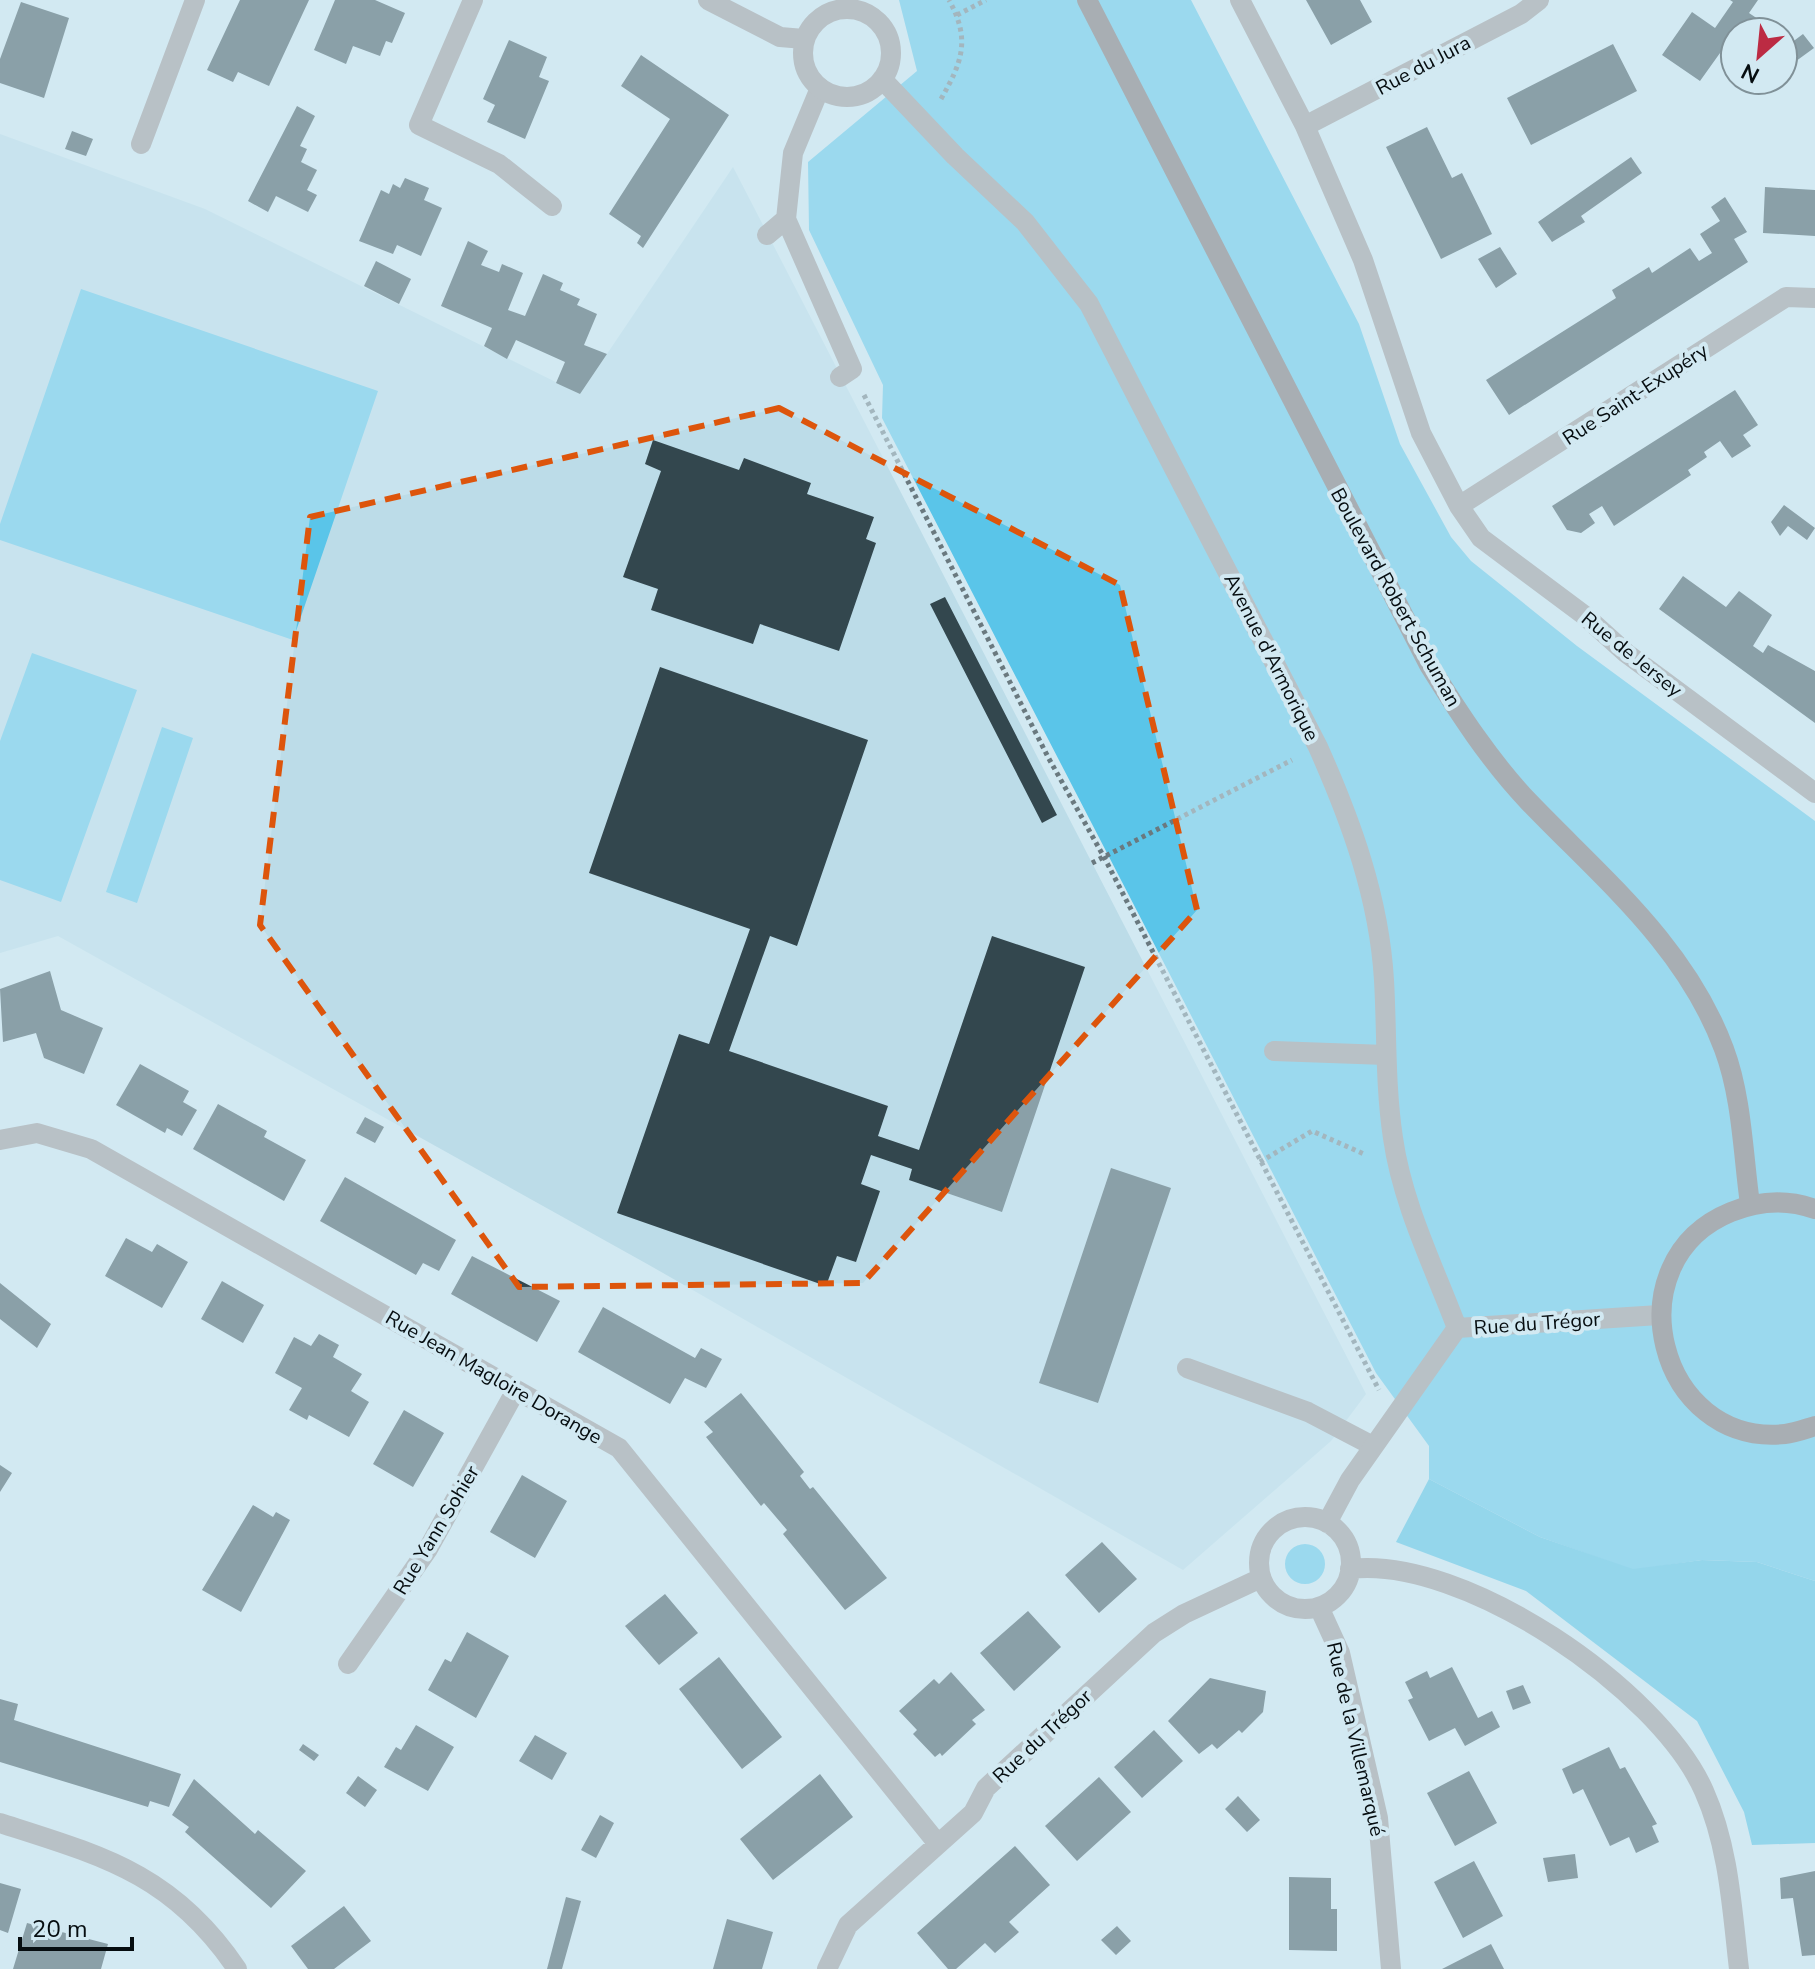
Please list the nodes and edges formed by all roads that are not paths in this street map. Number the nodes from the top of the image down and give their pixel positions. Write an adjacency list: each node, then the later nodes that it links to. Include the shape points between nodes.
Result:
1 (195, 0): 12 (street)
2 (473, 0): 13 (street, via 419,125 499,164)
3 (708, 0): 8 (street, via 780,37)
4 (1087, 0): 23 (main road, Boulevard Robert Schuman, via 1429,665 1473,735 1527,800 1618,889 1694,988 1724,1049)
5 (1240, 0): 11 (street)
6 (1539, 0): 11 (street, Rue du Jura)
7 (858, 5): 8 (street, via 819,18); 9 (street, via 888,38 891,52)
8 (804, 39): 10 (street, via 804,66)
9 (882, 79): 10 (street, via 872,89 846,97); 21 (street, Avenue d'Armorique, via 1025,222 1089,304 1318,747 1349,818 1372,893 1384,978)
10 (820, 88): 14 (street, via 793,153)
11 (1305, 126): 18 (street, via 1363,260 1421,433)
12 (141, 144)
13 (552, 206)
14 (786, 219): 15 (street); 17 (street)
15 (767, 235)
16 (1815, 298): 18 (street, Rue Saint-Exupéry, via 1786,297)
17 (846, 373)
18 (1459, 506): 19 (street, Rue de Jersey, via 1481,538)
19 (1815, 793)
20 (1274, 1051): 21 (street)
21 (1386, 1055): 26 (street, Avenue d'Armorique, via 1396,1153)
22 (0, 1140): 28 (street, Rue Jean Magloire Dorange, via 37,1133 91,1149)
23 (1750, 1204): 24 (main road, via 1781,1202); 25 (main road, via 1715,1219 1685,1244 1666,1278)
24 (1815, 1209)
25 (1659, 1315): 26 (street, Rue du Trégor); 29 (main road, via 1665,1353 1683,1387 1711,1414 1746,1430 1784,1434)
26 (1457, 1328): 30 (street, Rue du Trégor)
27 (1187, 1368): 30 (street, via 1308,1412)
28 (516, 1390): 35 (street, Rue Yann Sohier, via 428,1549); 37 (street, Rue Jean Magloire Dorange, via 619,1448)
29 (1815, 1426)
30 (1373, 1446): 31 (street, Rue du Trégor)
31 (1327, 1523): 32 (street, via 1345,1542); 33 (street, via 1296,1518 1269,1533 1261,1547)
32 (1350, 1569): 34 (street, via 1340,1592); 41 (street, via 1411,1571 1475,1593 1558,1642 1635,1701 1664,1731 1704,1790 1723,1848)
33 (1261, 1578): 34 (street, via 1278,1600 1291,1607); 37 (street, Rue du Trégor, via 1154,1633 986,1788 973,1813)
34 (1319, 1607): 40 (street, Rue de la Villemarqué, via 1340,1653 1378,1818)
35 (348, 1664)
36 (0, 1823): 38 (street, via 108,1858 169,1893 219,1942)
37 (938, 1844): 39 (street, Rue du Trégor, via 848,1925)
38 (237, 1969)
39 (827, 1969)
40 (1391, 1969)
41 (1739, 1969)

